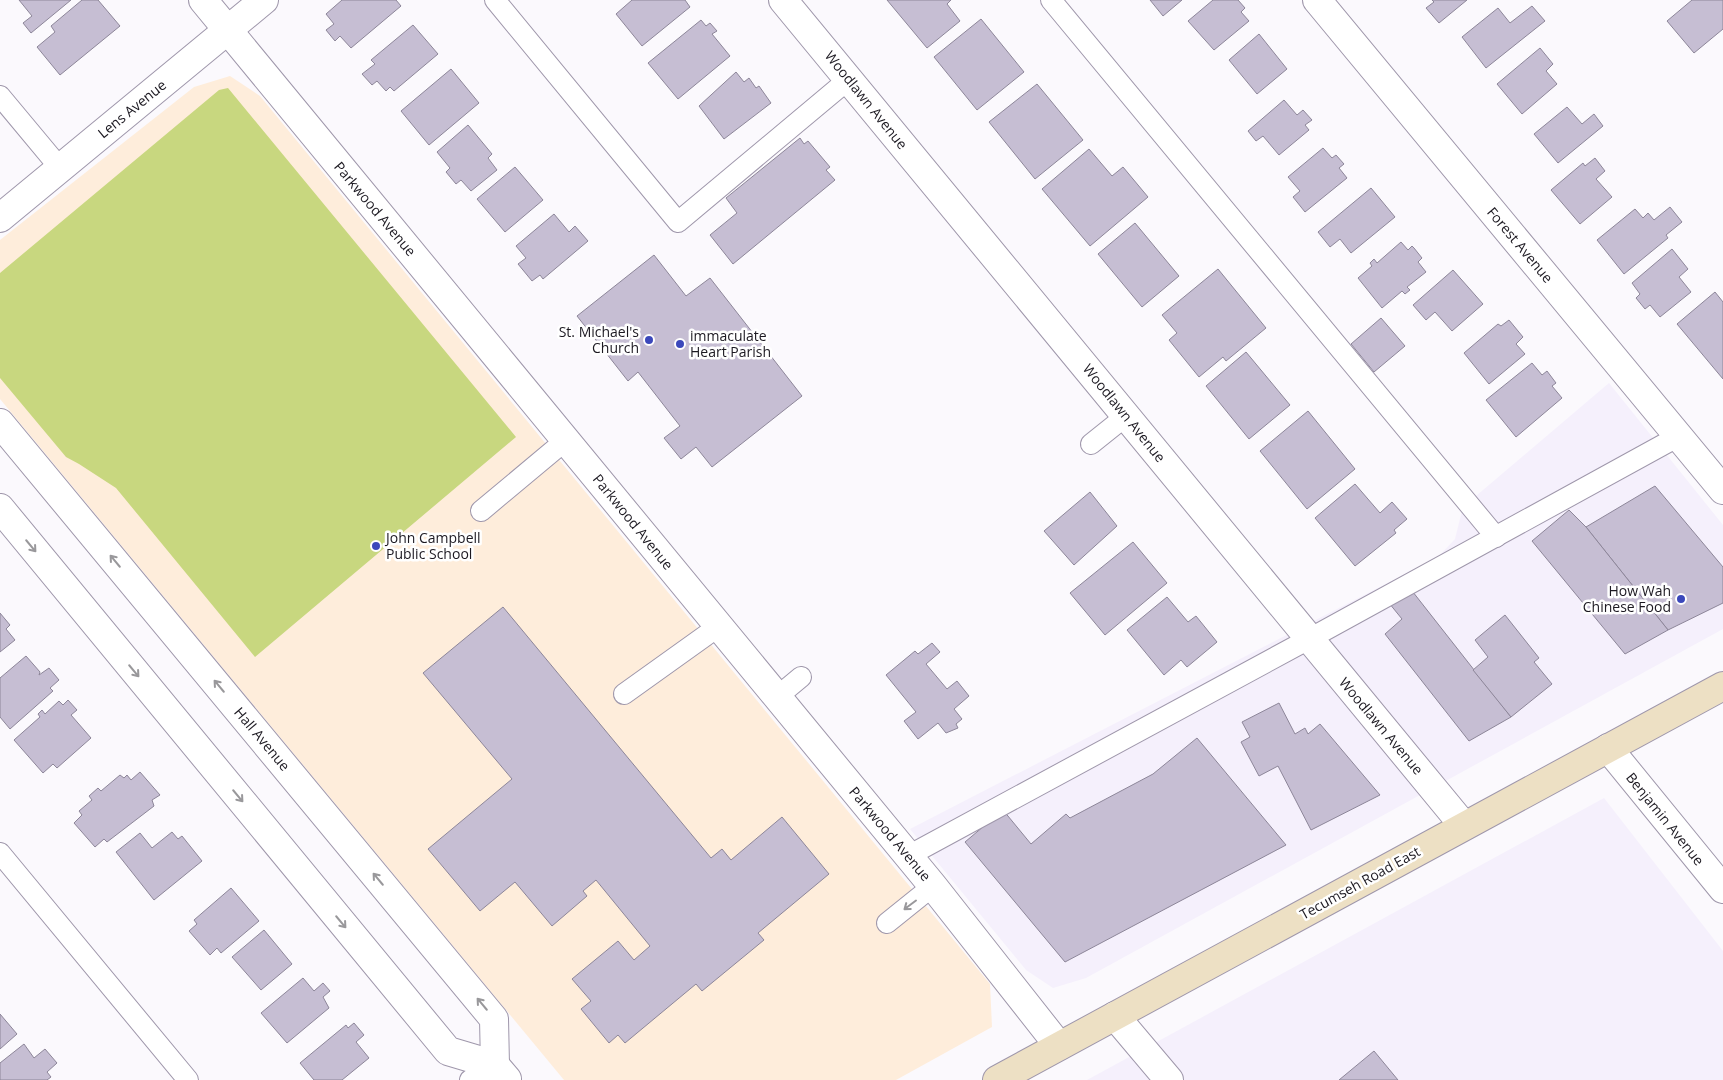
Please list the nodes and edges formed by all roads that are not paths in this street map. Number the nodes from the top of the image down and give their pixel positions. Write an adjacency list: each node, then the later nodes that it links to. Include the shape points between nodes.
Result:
1 (203, 0): 7 (street, Parkwood Avenue)
2 (264, 0): 7 (street, Lens Avenue)
3 (495, 0): 8 (lane, via 678,222)
4 (783, 0): 8 (street, Woodlawn Avenue)
5 (1051, 0): 20 (lane)
6 (1318, 0): 14 (street, Forest Avenue)
7 (228, 30): 10 (street, Lens Avenue); 15 (street, Parkwood Avenue)
8 (849, 79): 12 (street, Woodlawn Avenue)
9 (0, 96): 10 (lane)
10 (60, 168): 11 (street, Lens Avenue)
11 (0, 218)
12 (1126, 416): 16 (lane); 22 (street, Woodlawn Avenue)
13 (0, 423): 36 (street, Hall Avenue, one-way to 13, via 494,1019)
14 (1679, 436): 17 (street, Forest Avenue); 20 (lane)
15 (566, 440): 19 (lane); 21 (street, Parkwood Avenue)
16 (1090, 444)
17 (1723, 490)
18 (0, 508): 36 (street, one-way to 36, via 448,1051)
19 (481, 511)
20 (1496, 536): 22 (lane)
21 (719, 626): 25 (lane); 26 (street, Parkwood Avenue)
22 (1309, 639): 28 (street, Woodlawn Avenue); 30 (lane)
23 (801, 677): 26 (lane)
24 (1723, 686): 27 (main road, Tecumseh Road East)
25 (624, 694)
26 (777, 697): 30 (street, Parkwood Avenue)
27 (1608, 748): 28 (main road, Tecumseh Road East); 32 (street, Benjamin Avenue)
28 (1464, 826): 34 (main road, Tecumseh Road East)
29 (0, 853): 37 (lane)
30 (908, 856): 31 (street, Parkwood Avenue)
31 (933, 886): 33 (lane, one-way to 33); 35 (street, Parkwood Avenue)
32 (1723, 889)
33 (886, 922)
34 (1115, 1016): 35 (main road, Tecumseh Road East); 40 (street)
35 (1060, 1046): 39 (main road, Tecumseh Road East)
36 (502, 1073): 38 (lane)
37 (188, 1080)
38 (470, 1080)
39 (997, 1080)
40 (1169, 1080)

